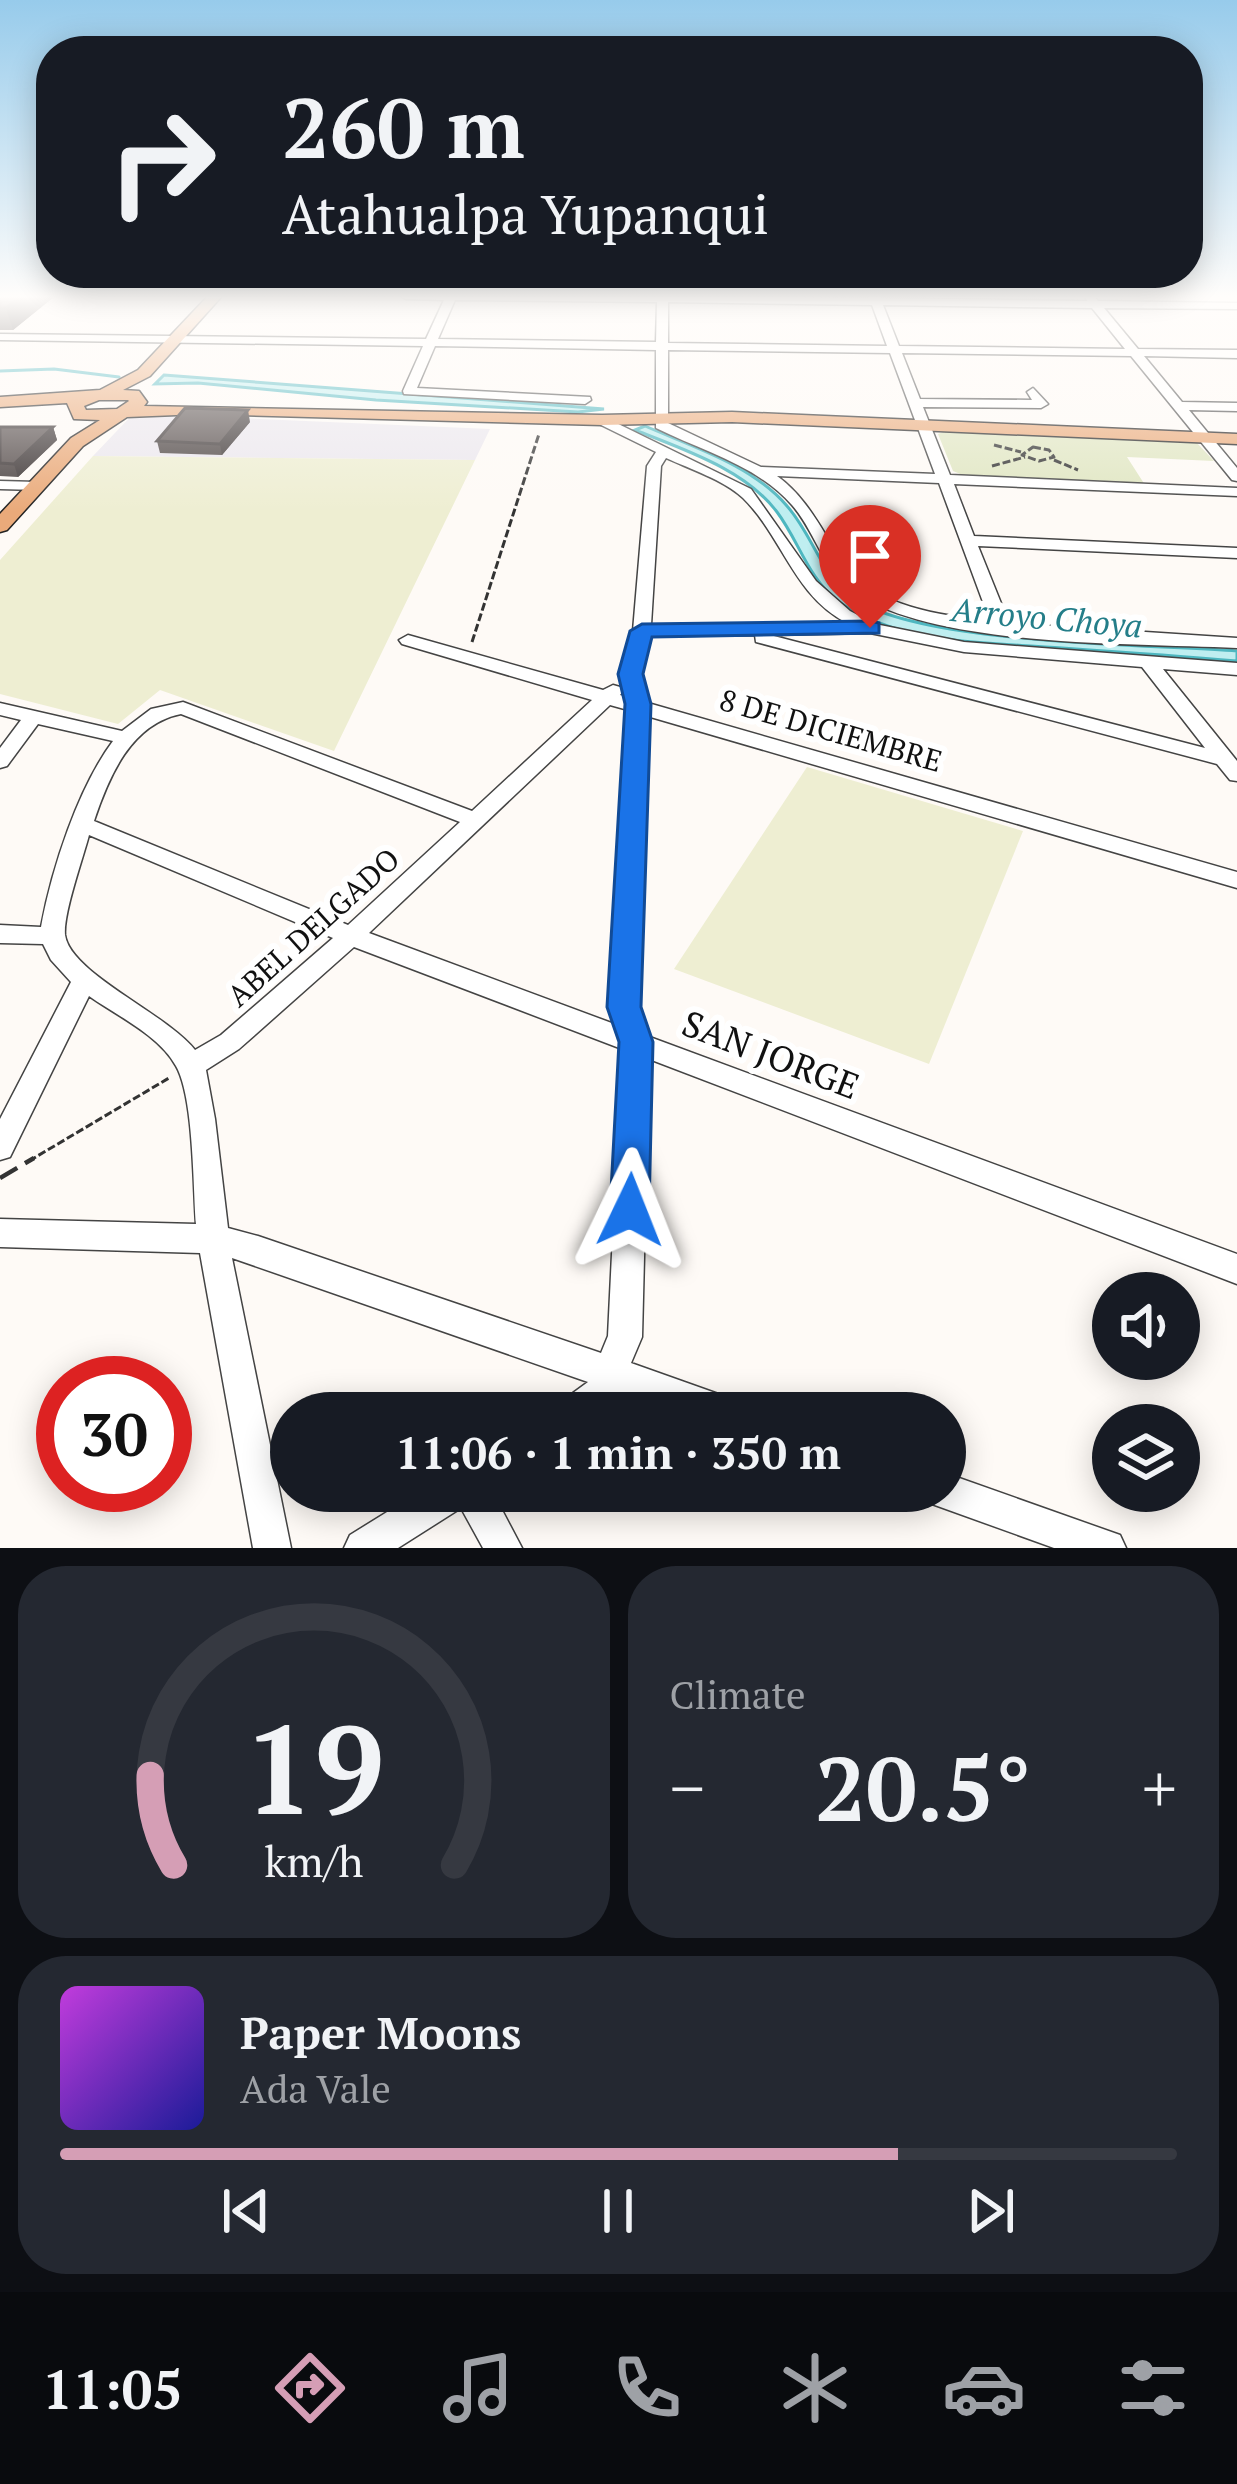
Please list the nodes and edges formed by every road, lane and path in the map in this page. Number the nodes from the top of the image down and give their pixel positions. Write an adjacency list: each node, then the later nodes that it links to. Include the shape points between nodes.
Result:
1 (148, 368): 6 (main road)
2 (419, 368): 8 (street, via 409,392)
3 (661, 368): 15 (street)
4 (903, 368): 10 (street)
5 (1149, 368): 13 (street)
6 (144, 373): 11 (main road); 12 (main road)
7 (1033, 392): 10 (street, via 1041,404)
8 (585, 400)
9 (0, 402): 11 (main road)
10 (917, 403): 18 (street)
11 (85, 405): 12 (main road); 12 (main road); 21 (main road)
12 (130, 406): 16 (main road); 21 (main road)
13 (1180, 406): 14 (street); 19 (street)
14 (1237, 407)
15 (660, 418): 17 (main road); 18 (main road); 24 (street, via 666,428)
16 (541, 419): 17 (main road); 39 (path)
17 (602, 420): 22 (street)
18 (926, 425): 19 (main road); 26 (street)
19 (1205, 437): 20 (main road); 25 (street)
20 (1237, 439)
21 (77, 442): 28 (main road)
22 (664, 450): 34 (street, via 746,492 806,585); 36 (street, via 654,466)
23 (1053, 452): 23 (path, via 1033,447 1021,452 1039,461)
24 (760, 471): 26 (street); 33 (street, via 807,513 857,587 914,614)
25 (1237, 477)
26 (946, 479): 29 (street); 31 (street)
27 (0, 485): 28 (street)
28 (38, 486): 30 (main road)
29 (1237, 492)
30 (0, 526)
31 (970, 541): 32 (street); 33 (street)
32 (1237, 553)
33 (1001, 626): 38 (street)
34 (870, 628): 35 (street); 40 (street, via 964,646)
35 (733, 630): 36 (street); 49 (street)
36 (642, 631): 42 (street)
37 (408, 640): 39 (street, 8 DE DICIEMBRE)
38 (1237, 643)
39 (467, 655): 43 (street, 8 DE DICIEMBRE)
40 (1148, 662): 41 (street); 49 (street)
41 (1237, 669)
42 (631, 674): 43 (street, ABEL DELGADO); 44 (street)
43 (607, 698): 44 (street, 8 DE DICIEMBRE); 50 (street, ABEL DELGADO)
44 (638, 704): 52 (street, 8 DE DICIEMBRE); 57 (street, via 624,1007)
45 (0, 709): 46 (street)
46 (34, 715): 47 (street); 48 (street)
47 (127, 738): 50 (street, via 149,714 182,708); 51 (street)
48 (0, 762)
49 (1231, 767)
50 (476, 820): 55 (street, ABEL DELGADO)
51 (80, 823): 54 (street); 55 (street, SAN JORGE)
52 (1237, 880)
53 (0, 934): 54 (street)
54 (52, 935): 56 (street, via 61,958)
55 (351, 936): 57 (street, SAN JORGE); 58 (street, ABEL DELGADO)
56 (85, 979): 58 (street, via 135,1010); 59 (street)
57 (636, 1042): 63 (street, SAN JORGE); 64 (street, via 625,1337)
58 (191, 1066): 60 (path); 62 (street)
59 (0, 1148)
60 (0, 1178)
61 (0, 1233): 62 (street)
62 (213, 1239): 64 (street); 70 (street)
63 (1237, 1269)
64 (610, 1372): 65 (street); 66 (street)
65 (602, 1392)
66 (667, 1392)
67 (966, 1498): 73 (street)
68 (421, 1512): 71 (street)
69 (483, 1512): 72 (street)
70 (272, 1548)
71 (363, 1548)
72 (503, 1548)
73 (1107, 1548)

